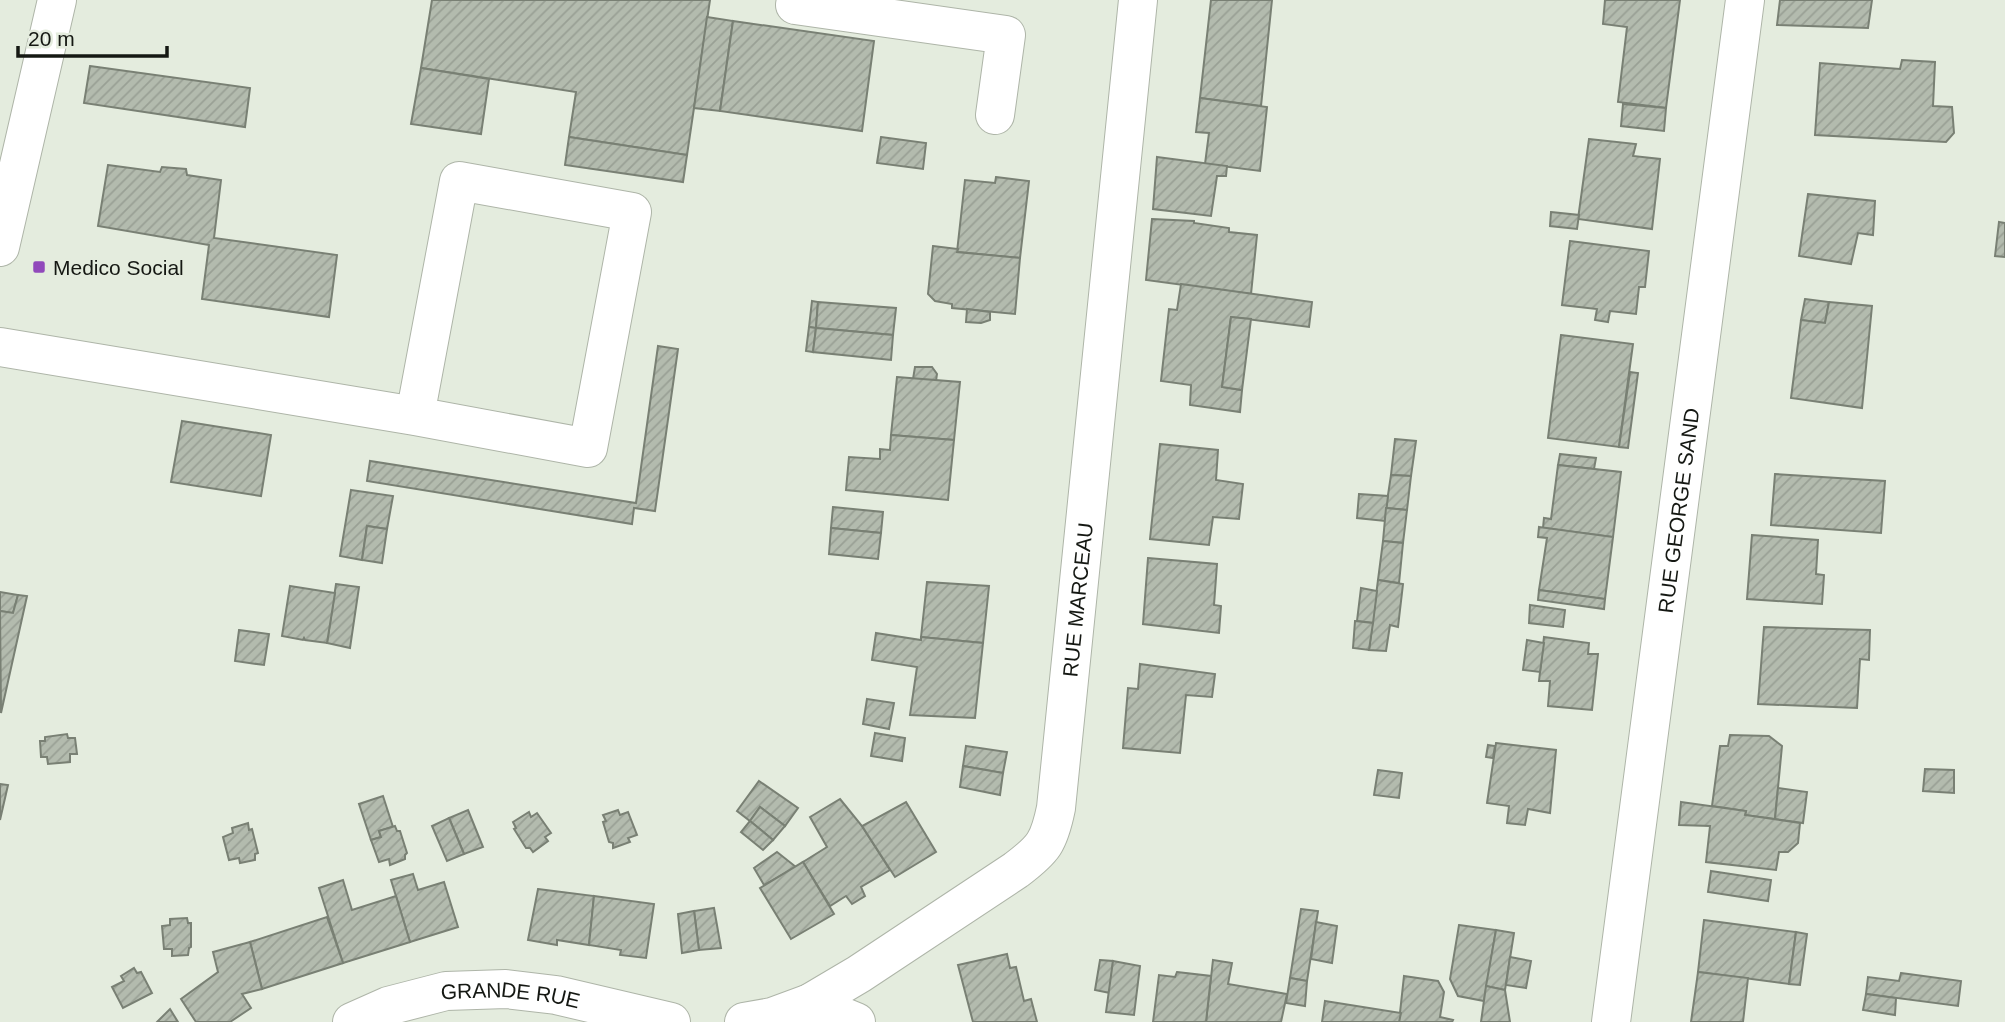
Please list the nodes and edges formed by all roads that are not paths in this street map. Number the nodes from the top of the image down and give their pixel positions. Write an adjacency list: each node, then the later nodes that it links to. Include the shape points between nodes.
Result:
1 (57, 0): 6 (street)
2 (796, 0): 5 (street, via 795,5 1006,35)
3 (1138, 0): 9 (street, RUE MARCEAU, via 1051,832 1039,853 1016,870)
4 (1745, 0): 14 (street, RUE GEORGE SAND)
5 (995, 115)
6 (0, 247)
7 (0, 346): 8 (street)
8 (415, 416): 8 (street, via 459,181 632,212 588,448)
9 (810, 1003): 12 (street, RUE MARCEAU); 13 (street)
10 (352, 1022): 11 (street, GRANDE RUE, via 388,1006 446,991 506,989 556,995)
11 (671, 1022)
12 (744, 1022)
13 (856, 1022)
14 (1611, 1022)

